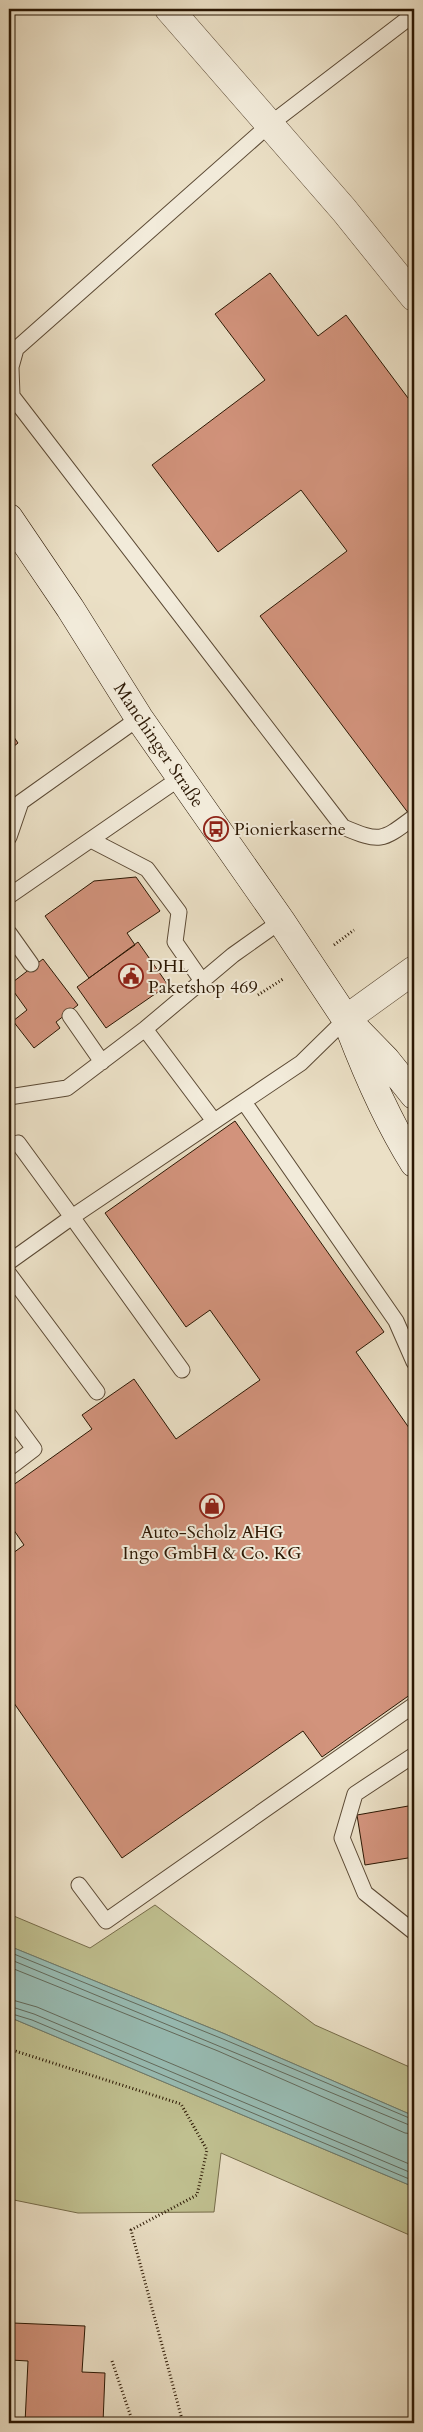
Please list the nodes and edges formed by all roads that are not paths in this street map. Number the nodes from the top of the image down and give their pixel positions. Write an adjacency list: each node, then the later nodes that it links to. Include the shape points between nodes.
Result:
1 (169, 9): 3 (main road)
2 (414, 14): 3 (lane)
3 (269, 124): 4 (main road, via 344,210); 8 (lane, via 16,349 11,367 12,396 343,827 366,837 388,837)
4 (414, 298)
5 (9, 518): 6 (main road, Manchinger Straße)
6 (139, 718): 7 (main road, Manchinger Straße); 9 (lane, via 21,802)
7 (180, 778): 10 (lane); 12 (main road, Manchinger Straße)
8 (414, 817)
9 (9, 837)
10 (91, 840): 11 (lane); 16 (lane, via 147,869 179,912 175,942)
11 (9, 896)
12 (281, 921): 16 (lane, via 233,954); 18 (main road, Manchinger Straße)
13 (9, 933): 14 (lane)
14 (31, 964)
15 (414, 970): 18 (main road)
16 (202, 981): 19 (lane)
17 (70, 1016): 20 (lane)
18 (346, 1019): 21 (main road, Manchinger Straße); 23 (lane, via 301,1063); 26 (main road, Manchinger Straße, via 373,1090)
19 (145, 1028): 20 (lane); 24 (lane)
20 (102, 1062): 22 (lane, via 66,1088)
21 (414, 1094)
22 (9, 1097)
23 (244, 1102): 24 (lane); 30 (lane, via 396,1321)
24 (214, 1122): 27 (lane)
25 (18, 1143): 27 (lane)
26 (414, 1163)
27 (72, 1217): 28 (lane); 31 (lane)
28 (9, 1262)
29 (9, 1274): 32 (lane)
30 (414, 1362)
31 (182, 1370)
32 (97, 1392)
33 (9, 1415): 34 (lane, via 34,1449)
34 (9, 1468)
35 (414, 1705): 37 (lane, via 106,1921)
36 (414, 1755): 38 (lane, via 355,1794 342,1838 365,1893)
37 (79, 1885)
38 (414, 1932)

